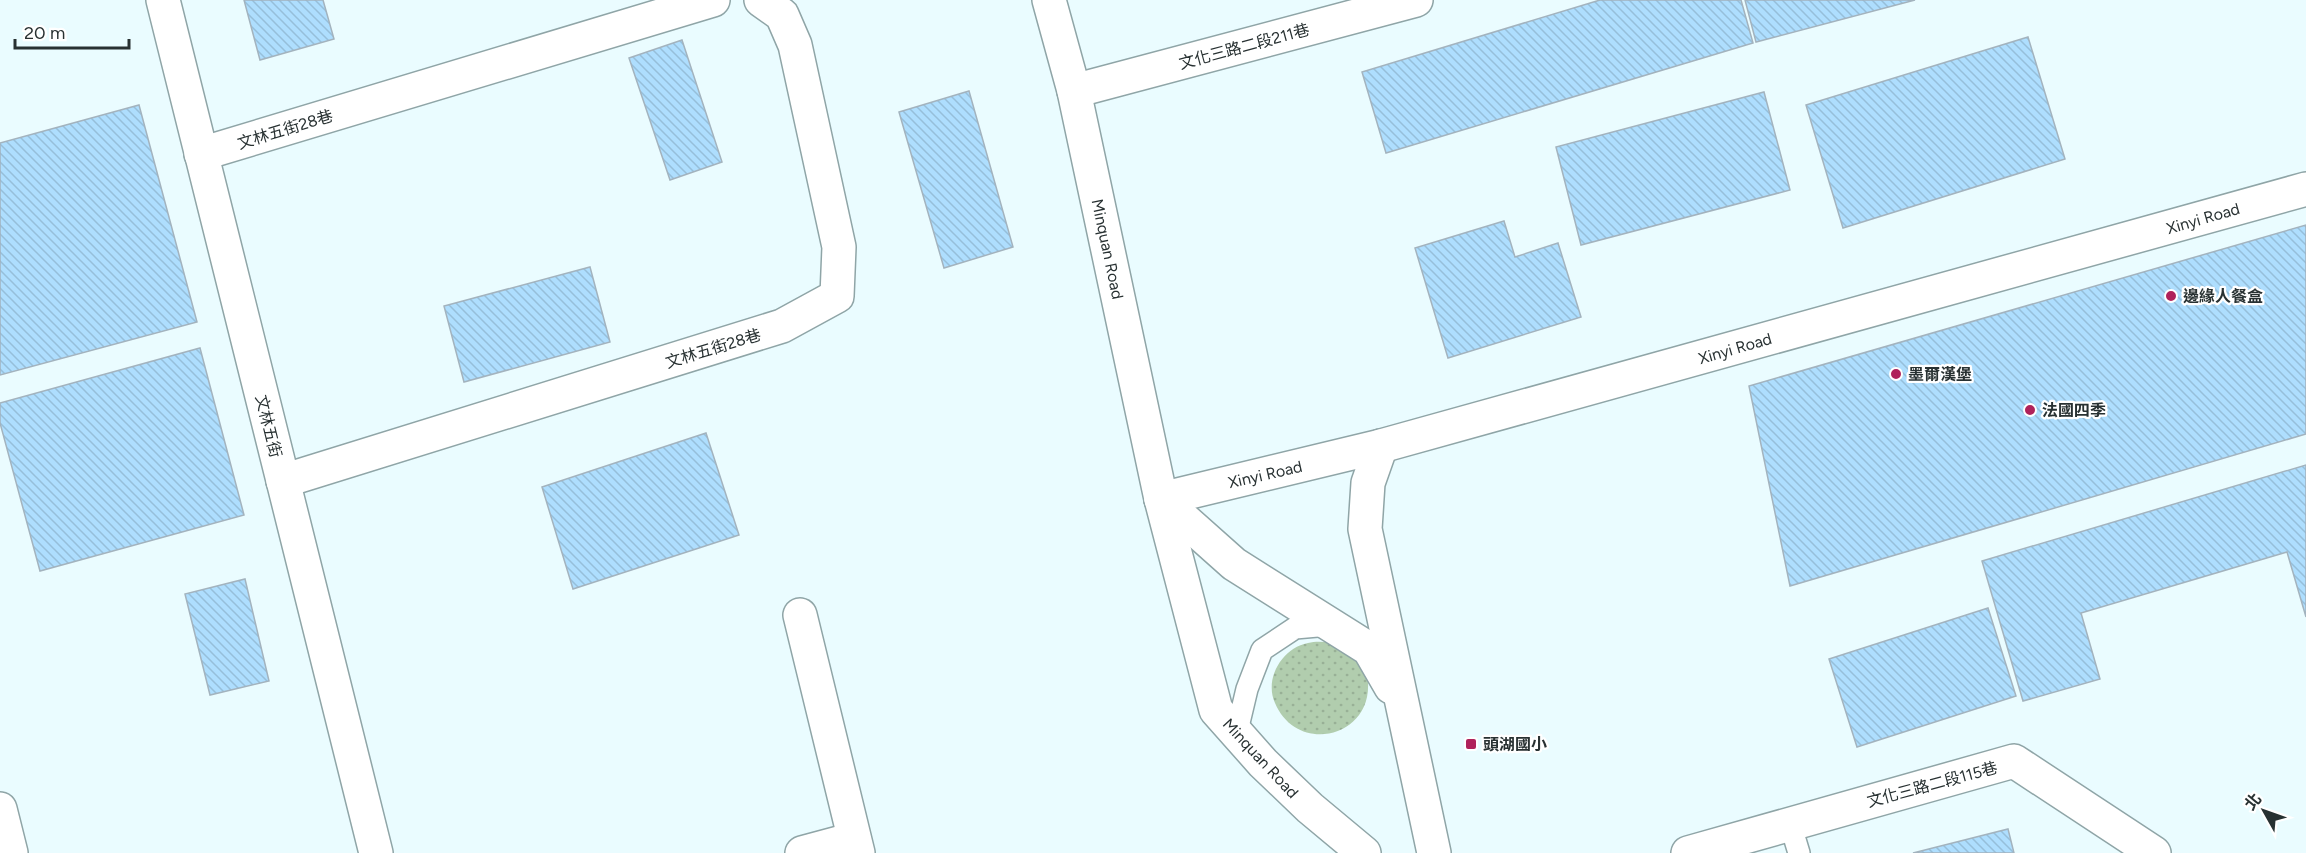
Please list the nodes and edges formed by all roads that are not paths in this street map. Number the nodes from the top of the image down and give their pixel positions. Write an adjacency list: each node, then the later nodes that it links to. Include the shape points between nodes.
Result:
1 (163, 0): 7 (street, 文林五街)
2 (713, 0): 7 (street, 文林五街28巷)
3 (761, 0): 10 (street, 文林五街28巷, via 782,15 795,45 839,247 837,296 782,326)
4 (1049, 0): 6 (street, Minquan Road)
5 (1414, 0): 6 (street, 文化三路二段211巷)
6 (1074, 91): 11 (street, Minquan Road)
7 (201, 154): 10 (street, 文林五街)
8 (2306, 189): 9 (street, Xinyi Road)
9 (1381, 446): 11 (street, Xinyi Road); 14 (street, via 1368,483 1365,529)
10 (283, 481): 20 (street, 文林五街)
11 (1161, 499): 13 (street, via 1234,564); 15 (street, Minquan Road, via 1216,710)
12 (800, 615): 18 (street)
13 (1329, 625): 14 (street, via 1369,649); 15 (lane, via 1295,628 1262,650 1246,689)
14 (1407, 716): 23 (street)
15 (1237, 731): 22 (street, Minquan Road, via 1263,763)
16 (0, 809): 19 (street)
17 (1795, 838): 24 (street, 文化三路二段115巷); 25 (street, 文化三路二段115巷, via 2014,761)
18 (856, 846): 21 (street)
19 (11, 853)
20 (376, 853)
21 (802, 853)
22 (1364, 853)
23 (1434, 853)
24 (1688, 853)
25 (2154, 853)

